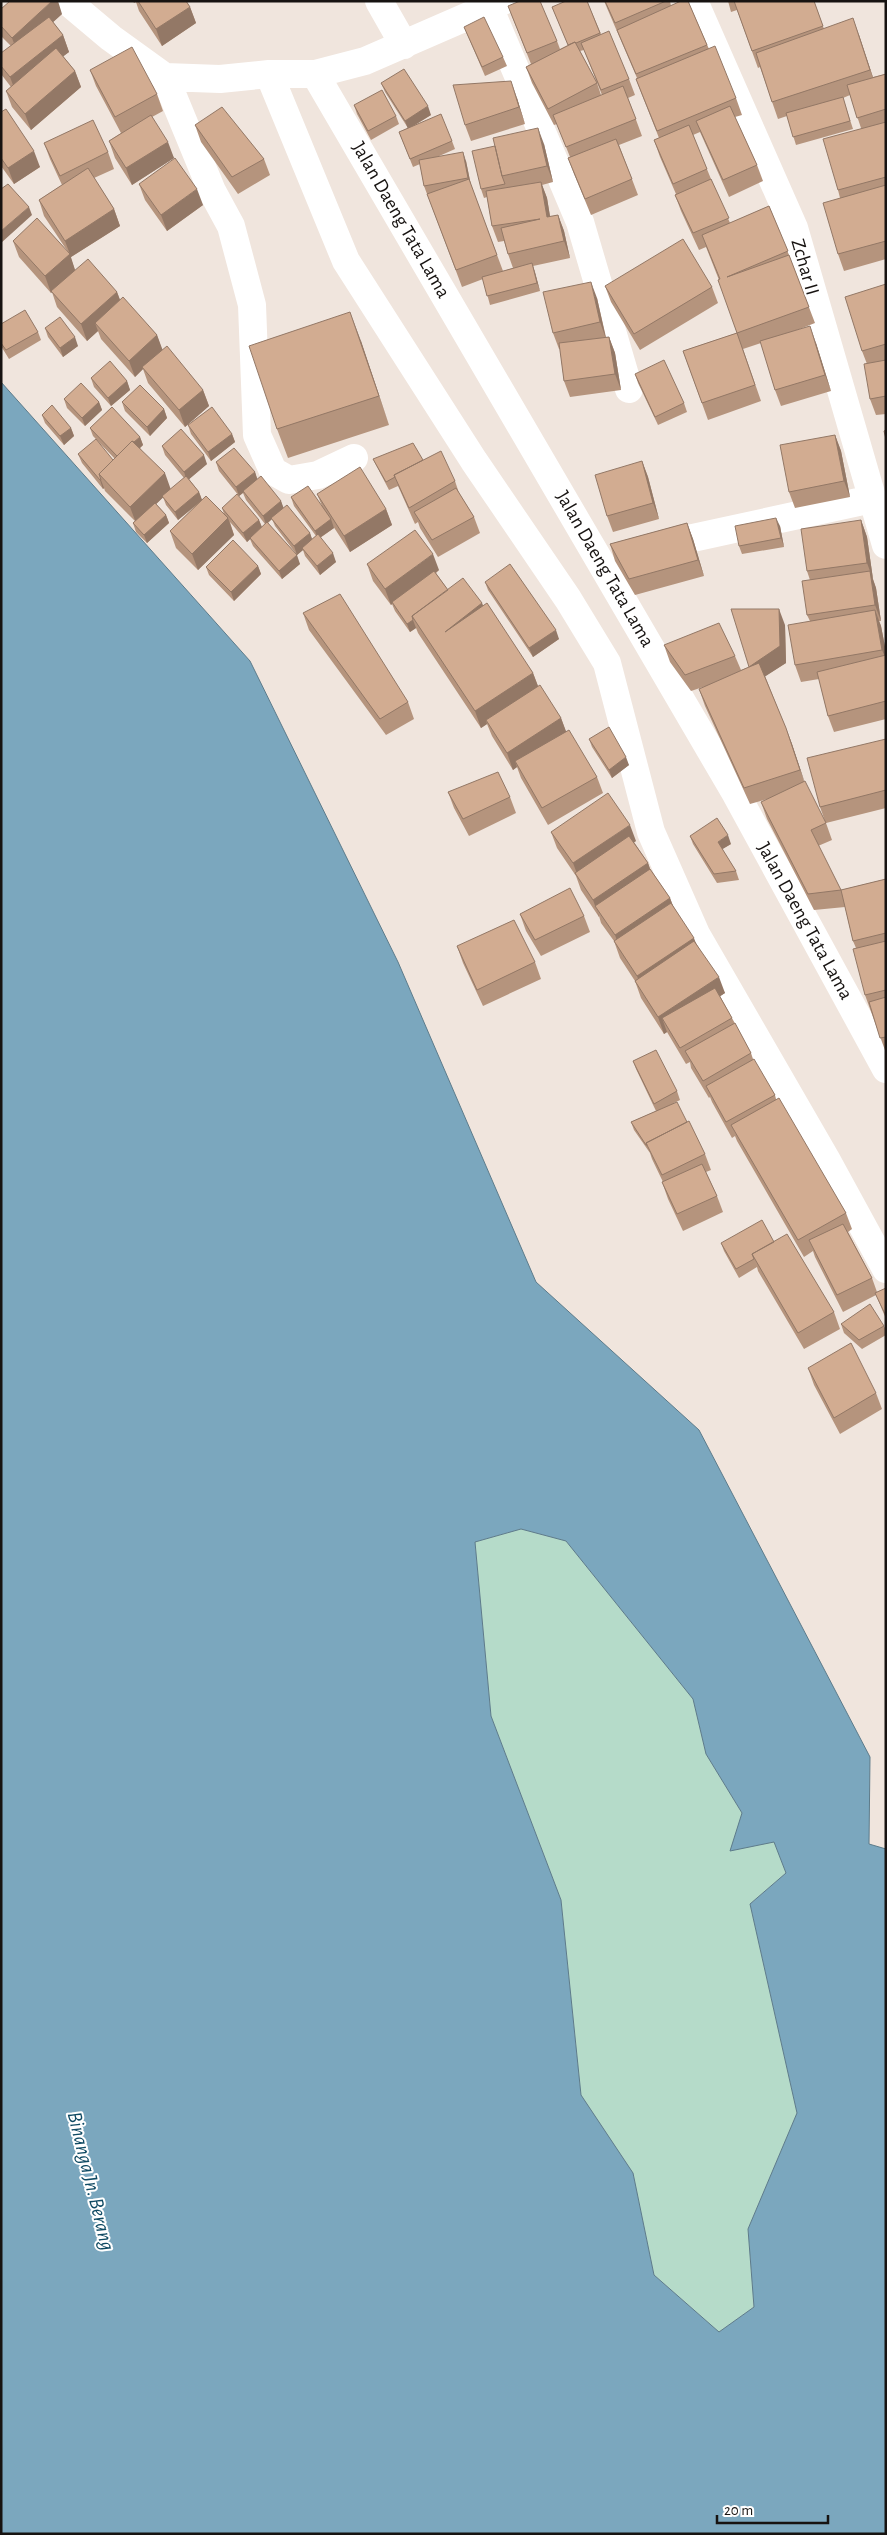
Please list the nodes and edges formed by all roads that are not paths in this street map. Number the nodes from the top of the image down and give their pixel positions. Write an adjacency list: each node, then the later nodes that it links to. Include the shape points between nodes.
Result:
1 (66, 1): 8 (street)
2 (379, 1): 5 (street)
3 (694, 1): 11 (street, Zchar II, via 794,228)
4 (496, 4): 5 (street); 9 (street, via 580,222)
5 (404, 45): 7 (street, via 365,61)
6 (269, 74): 7 (street); 8 (street, via 220,79); 14 (street, via 346,261 607,663 651,832 696,934)
7 (315, 74): 12 (street, Jalan Daeng Tata Lama)
8 (164, 78): 10 (street, via 212,192 231,226 252,305 256,434 273,471 289,480 318,474)
9 (629, 389)
10 (354, 458)
11 (881, 522): 12 (street)
12 (599, 558): 13 (street, Jalan Daeng Tata Lama, via 736,794)
13 (886, 1069)
14 (886, 1269)

